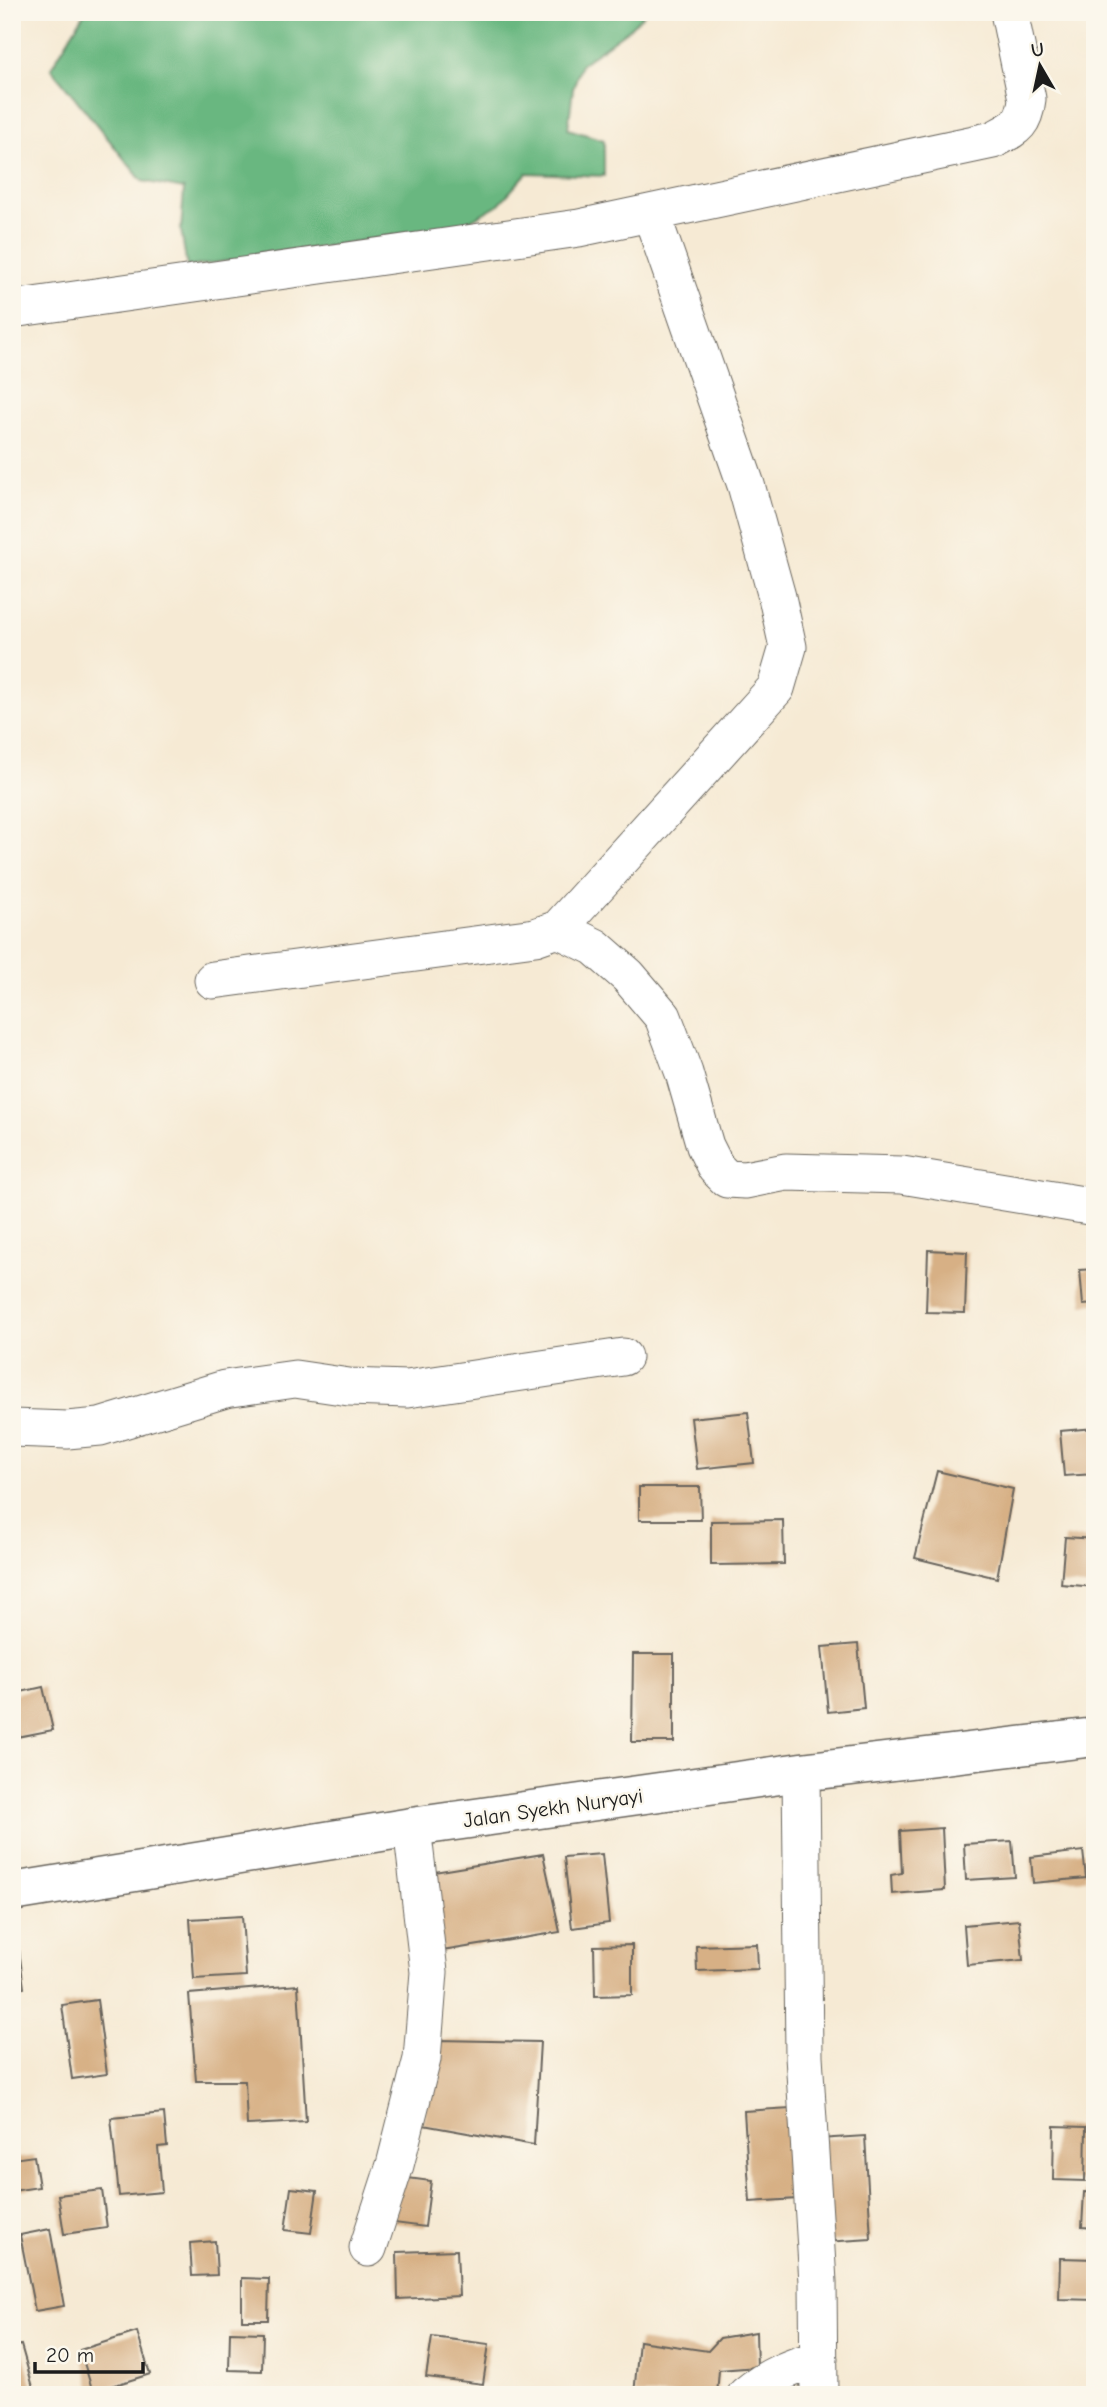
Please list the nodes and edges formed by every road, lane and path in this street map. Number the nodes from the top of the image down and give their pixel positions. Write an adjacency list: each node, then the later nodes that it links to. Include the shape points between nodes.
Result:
1 (1009, 12): 2 (street, via 1027,99 1020,125 993,140)
2 (651, 213): 3 (street, via 579,228); 4 (street, via 746,485 788,647 776,688)
3 (12, 309)
4 (558, 929): 5 (street, via 535,937); 6 (street, via 595,947 663,1017 705,1146 727,1179 786,1172 902,1175)
5 (212, 980)
6 (1095, 1207)
7 (622, 1357): 8 (street, via 407,1389 295,1379 225,1389 100,1427)
8 (12, 1428)
9 (1095, 1737): 10 (main road, Jalan Syekh Nuryayi)
10 (801, 1772): 11 (main road, Jalan Syekh Nuryayi); 14 (street, via 804,2056)
11 (412, 1827): 12 (main road, Jalan Syekh Nuryayi); 13 (street, via 429,1972 422,2059)
12 (12, 1892)
13 (368, 2248)
14 (819, 2377): 15 (street, via 786,2368)
15 (746, 2395)

